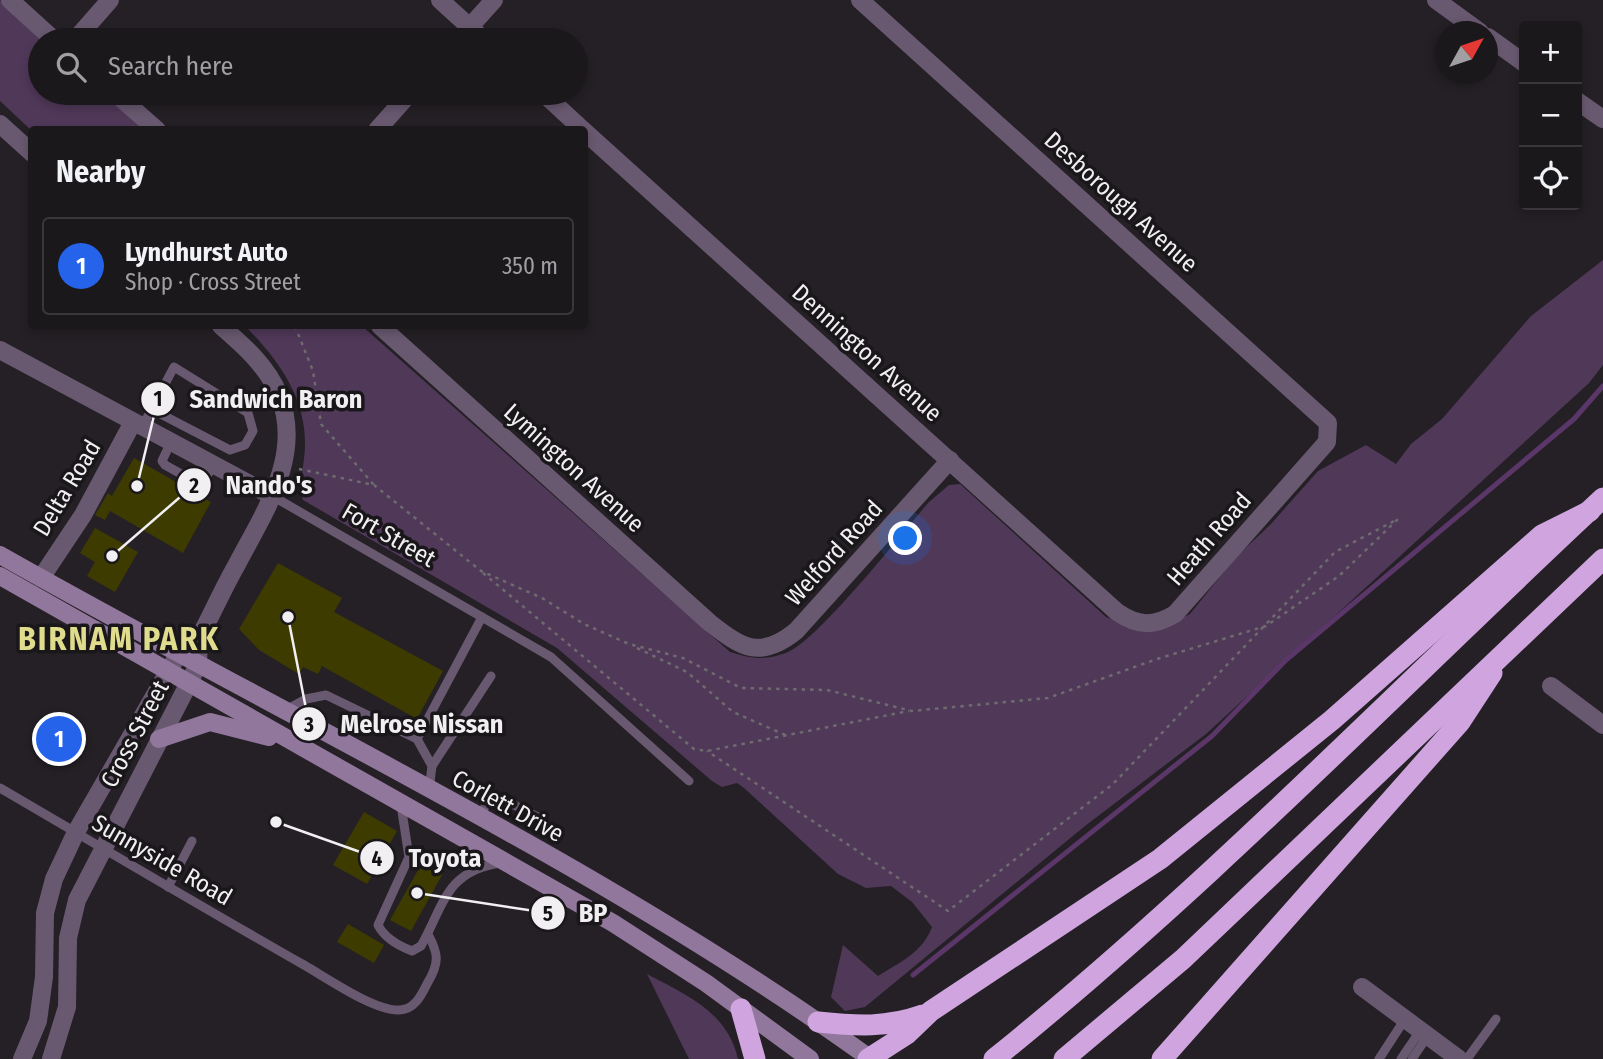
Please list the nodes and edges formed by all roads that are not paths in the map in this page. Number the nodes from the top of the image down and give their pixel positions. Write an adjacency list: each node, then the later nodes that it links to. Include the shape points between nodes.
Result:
1 (10, 0): 8 (street)
2 (110, 0): 9 (street)
3 (440, 0): 10 (street)
4 (494, 0): 11 (street)
5 (860, 0): 30 (street, Desborough Avenue, via 1322,416 1330,429)
6 (1436, 0): 7 (street)
7 (1465, 21)
8 (41, 28)
9 (86, 28)
10 (459, 28)
11 (468, 28)
12 (1498, 44): 13 (street)
13 (1519, 59)
14 (129, 105): 20 (street)
15 (399, 105): 21 (street)
16 (556, 105): 22 (street, Dennington Avenue)
17 (1582, 105): 18 (street)
18 (1603, 120)
19 (0, 124): 24 (street)
20 (153, 126)
21 (381, 126)
22 (580, 126)
23 (588, 134): 31 (street, Dennington Avenue)
24 (28, 149)
25 (224, 329): 32 (street, Cross Street, via 261,364 279,394 287,433)
26 (383, 329): 41 (street, Lymington Avenue)
27 (0, 350): 29 (street, Fort Street)
28 (152, 409): 28 (lane, via 174,367 248,413 253,431 244,445 230,450); 29 (lane)
29 (138, 424): 32 (street, Fort Street); 37 (street, Delta Road)
30 (1322, 448): 38 (street, Heath Road, via 1175,614 1163,622 1140,624)
31 (950, 460): 38 (street, Dennington Avenue); 41 (street, Welford Road, via 796,631 770,647)
32 (274, 497): 39 (lane, Fort Street); 40 (street, Cross Street)
33 (1596, 504): 69 (highway, via 1542,535 1341,712 1160,859); 79 (highway, via 1185,895)
34 (0, 555): 37 (main road, Corlett Drive)
35 (1603, 559): 42 (highway)
36 (0, 576): 45 (main road, Corlett Drive)
37 (41, 578): 43 (main road, Corlett Drive)
38 (1116, 612)
39 (482, 617): 52 (lane); 55 (lane, Fort Street, via 565,667)
40 (200, 638): 43 (street, Cross Street); 44 (street, Cross Street)
41 (738, 644)
42 (1508, 646): 80 (highway, via 1183,959); 81 (highway, via 1460,722)
43 (179, 653): 44 (main road, Corlett Drive); 45 (street, Cross Street)
44 (198, 664): 47 (street, Cross Street); 49 (main road, Corlett Drive)
45 (169, 671): 47 (main road, Corlett Drive); 61 (street, Cross Street)
46 (491, 676): 54 (lane)
47 (190, 681): 51 (street, Cross Street); 53 (main road, Corlett Drive)
48 (1551, 686): 50 (street)
49 (285, 711): 52 (lane, via 306,699 326,695); 57 (main road, Corlett Drive)
50 (1603, 725)
51 (159, 739): 53 (main road, via 210,722); 63 (street, Cross Street)
52 (417, 739): 54 (lane)
53 (296, 745): 58 (main road, Corlett Drive)
54 (432, 766): 57 (lane)
55 (689, 782)
56 (0, 788): 61 (lane, Sunnyside Road)
57 (429, 790): 59 (main road, Corlett Drive)
58 (401, 803): 64 (main road, Corlett Drive); 66 (lane, via 409,857 379,925 384,935 412,951)
59 (479, 818): 60 (lane, via 494,795); 72 (main road, Corlett Drive, via 609,891)
60 (541, 818)
61 (76, 832): 63 (lane, Sunnyside Road); 74 (street, Cross Street, via 48,897 38,1021)
62 (192, 841): 65 (lane)
63 (103, 849): 65 (lane, Sunnyside Road); 75 (street, Cross Street, via 74,912 67,951 67,1007)
64 (505, 862): 66 (lane, via 477,867 457,879); 68 (main road, Corlett Drive, via 659,951)
65 (168, 887): 66 (lane, Sunnyside Road, via 390,1009 407,1009 420,997 437,966)
66 (428, 934)
67 (1362, 987): 70 (street)
68 (741, 1009): 76 (highway); 77 (main road, Corlett Drive)
69 (931, 1012): 72 (highway, via 874,1026); 78 (highway)
70 (1405, 1019): 73 (street); 82 (lane)
71 (1496, 1019): 86 (lane)
72 (818, 1022): 78 (main road, Corlett Drive)
73 (1423, 1034): 83 (lane); 84 (lane); 85 (street)
74 (22, 1059)
75 (51, 1059)
76 (755, 1059)
77 (810, 1059)
78 (869, 1059)
79 (994, 1059)
80 (1065, 1059)
81 (1162, 1059)
82 (1379, 1059)
83 (1401, 1059)
84 (1412, 1059)
85 (1459, 1059)
86 (1467, 1059)

